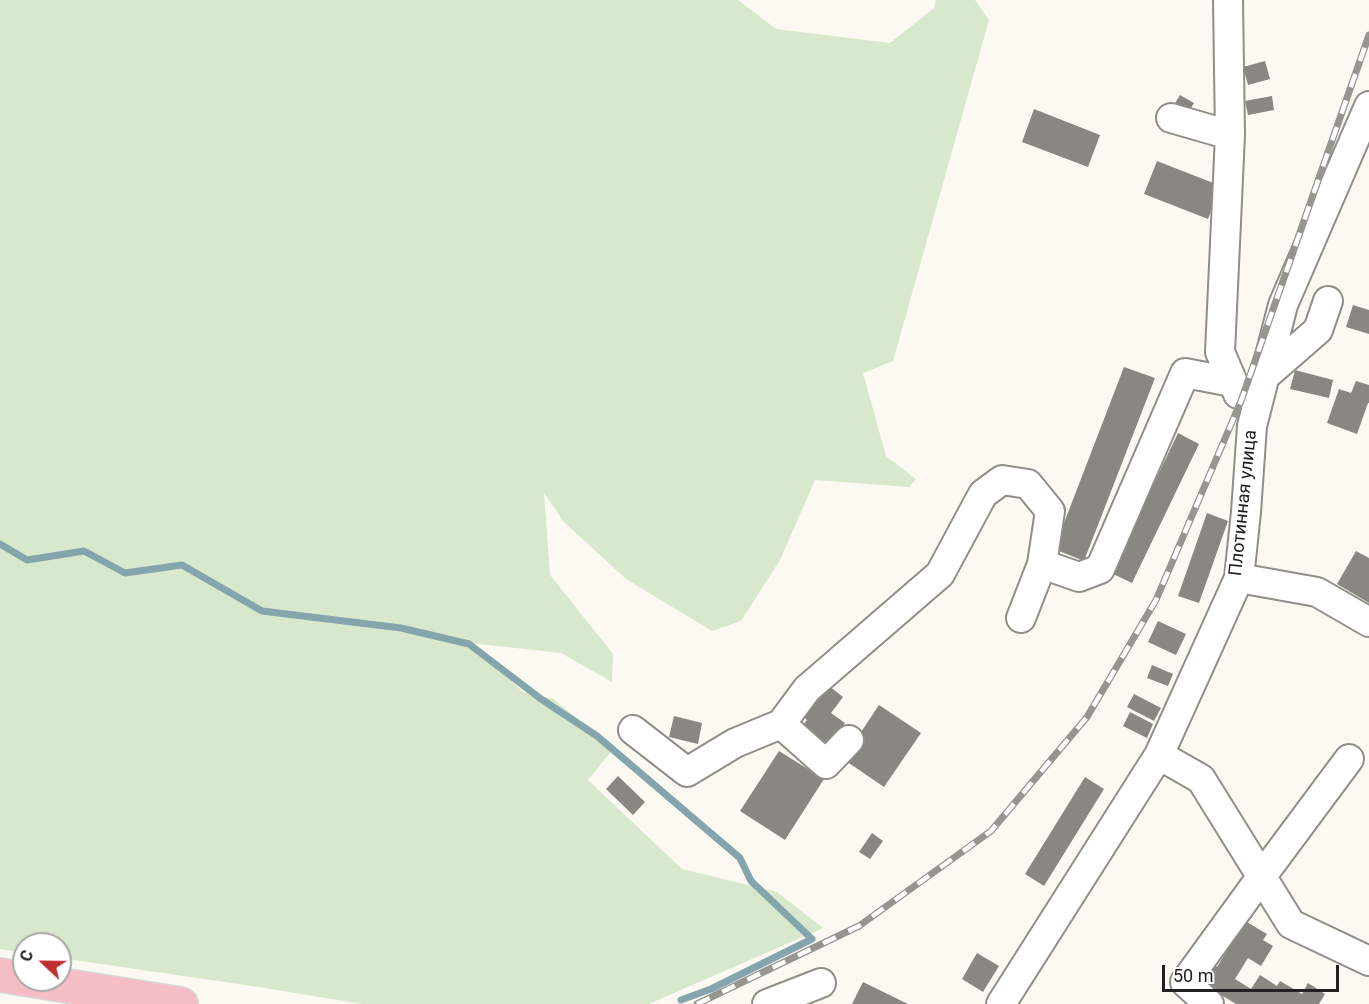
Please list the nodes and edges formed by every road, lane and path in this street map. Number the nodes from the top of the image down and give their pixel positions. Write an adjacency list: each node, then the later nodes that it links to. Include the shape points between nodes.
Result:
1 (1228, 0): 4 (street)
2 (1369, 106): 6 (street, Плотинная улица, via 1283,305)
3 (1171, 118): 4 (street)
4 (1230, 135): 7 (street, via 1220,352)
5 (1328, 300): 6 (street, via 1318,330)
6 (1264, 377): 8 (street, Плотинная улица)
7 (1232, 382): 8 (street); 9 (street, via 1185,373 1100,569 1079,577)
8 (1252, 426): 10 (street, Плотинная улица)
9 (1042, 564): 11 (street); 13 (street, via 1050,511 1028,484 1002,480 983,494 940,574 807,689)
10 (1239, 578): 12 (street, via 1317,592); 16 (street, Плотинная улица)
11 (1021, 618)
12 (1369, 622)
13 (781, 724): 14 (street, via 735,743 687,772); 15 (street, via 826,764)
14 (633, 730)
15 (849, 740)
16 (1159, 755): 18 (street, via 1201,779); 24 (street, Плотинная улица)
17 (1349, 759): 18 (street)
18 (1262, 876): 19 (street, via 1291,924); 25 (street, via 1185,982)
19 (1369, 962)
20 (821, 983): 23 (street)
21 (72, 987): 22 (main road)
22 (181, 1004)
23 (767, 1004)
24 (1001, 1004)
25 (1209, 1004)

